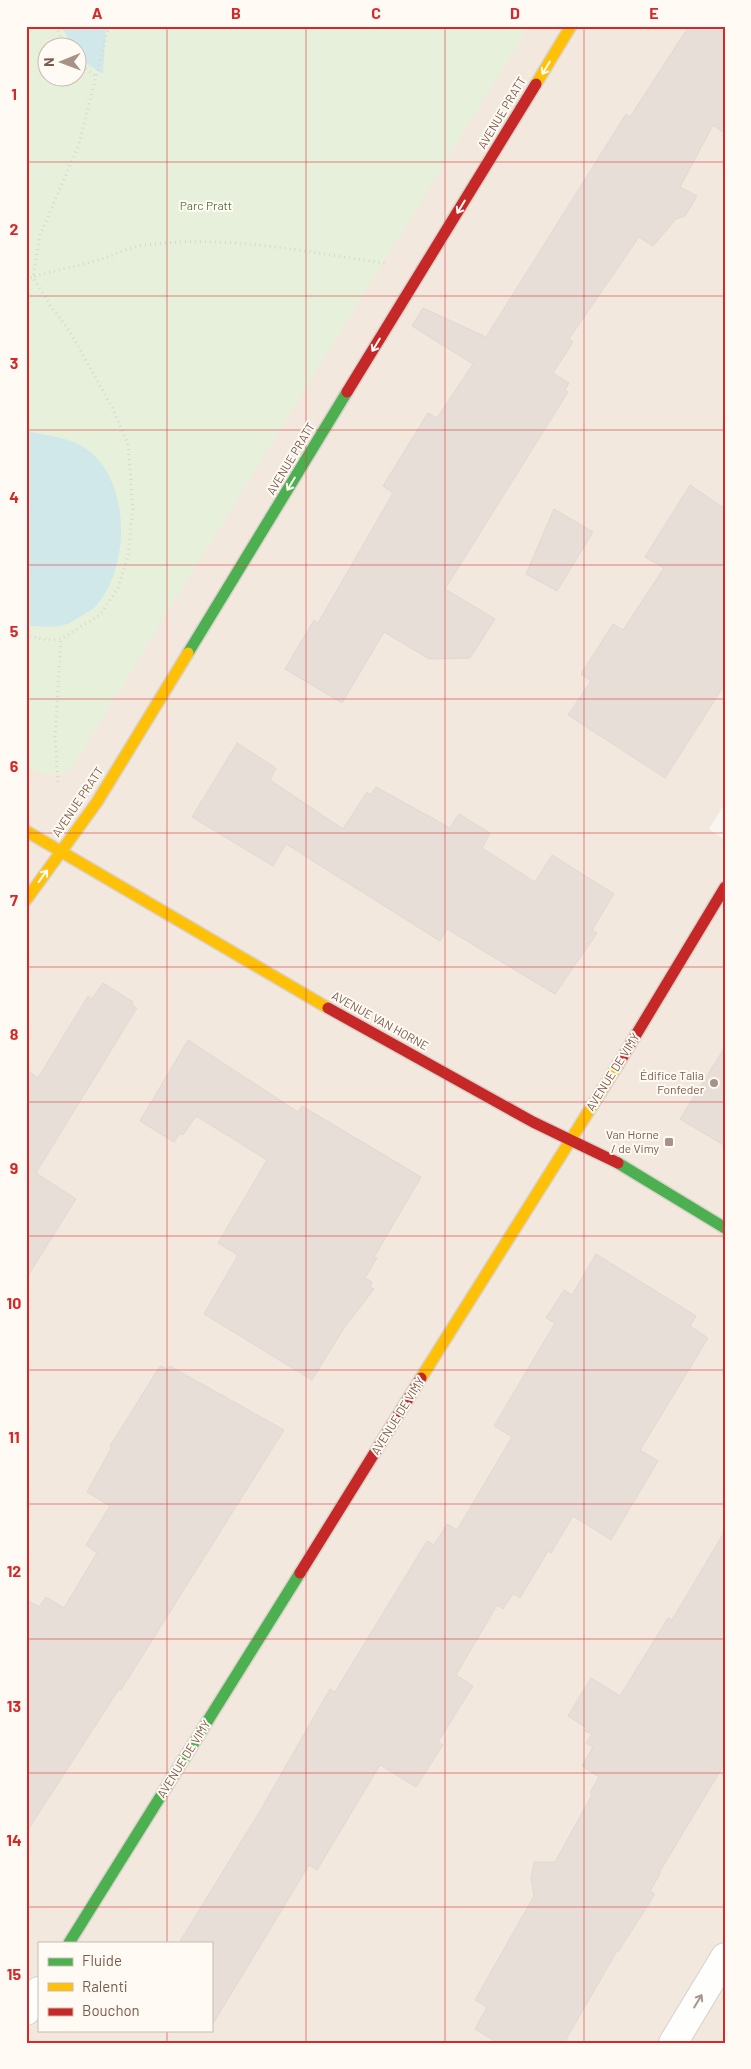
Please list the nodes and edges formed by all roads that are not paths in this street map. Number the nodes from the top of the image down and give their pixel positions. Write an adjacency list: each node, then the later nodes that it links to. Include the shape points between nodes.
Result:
1 (571, 26): 3 (street, AVENUE PRATT, one-way to 3, via 97,802)
2 (26, 831): 3 (street, AVENUE VAN HORNE)
3 (61, 852): 5 (street, AVENUE PRATT, one-way to 3); 6 (street, AVENUE VAN HORNE, via 319,1003 533,1122)
4 (725, 887): 6 (street, AVENUE DE VIMY, via 605,1087)
5 (26, 900)
6 (570, 1139): 7 (street, AVENUE VAN HORNE, via 609,1158); 8 (street, AVENUE DE VIMY)
7 (725, 1228)
8 (70, 1942)
9 (725, 1957): 12 (street, one-way to 9)
10 (38, 1993): 11 (street)
11 (26, 2011)
12 (673, 2043)

